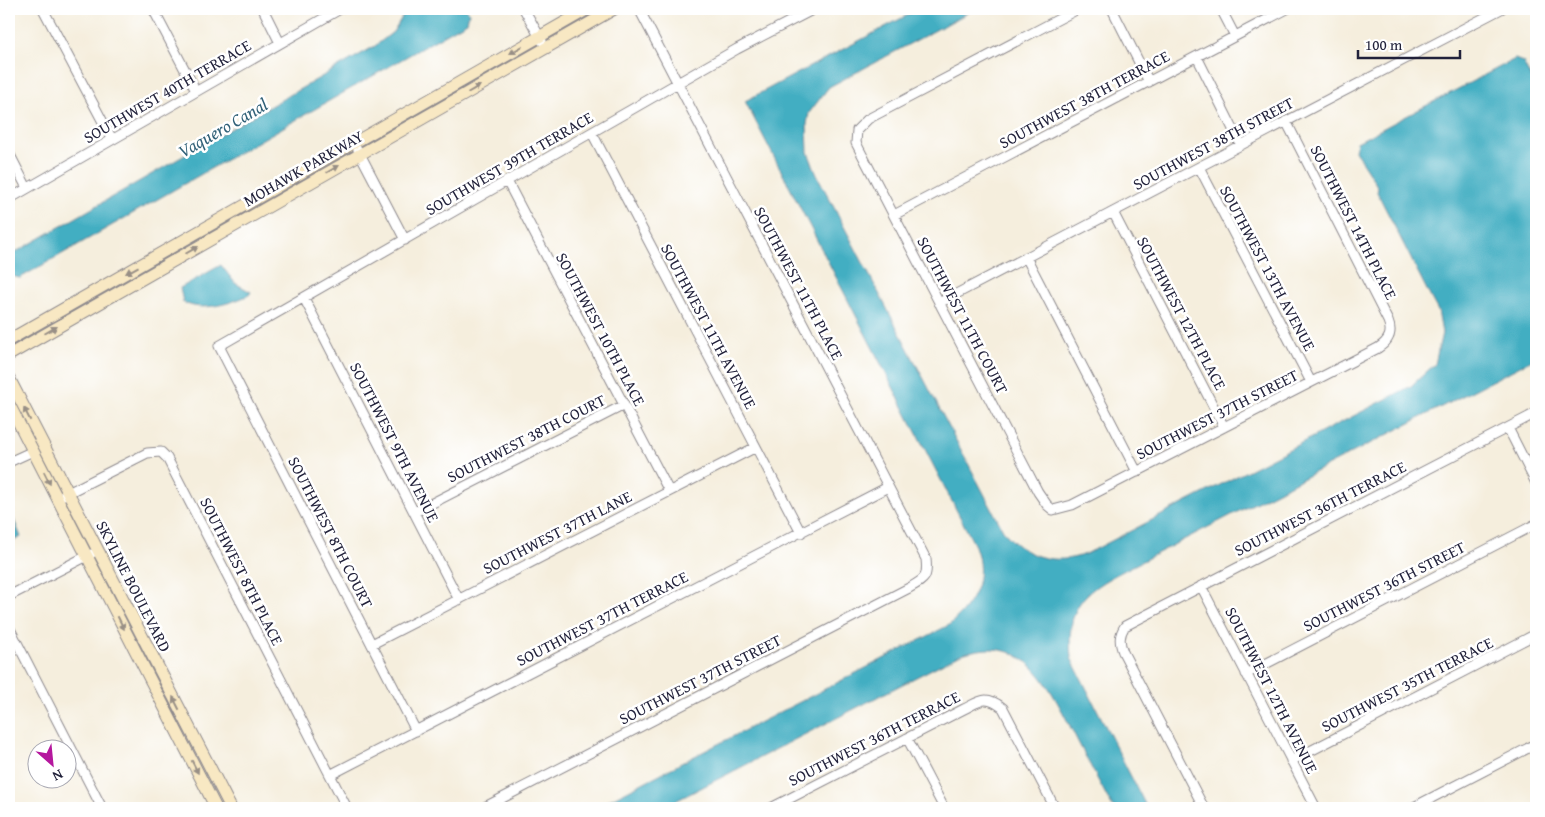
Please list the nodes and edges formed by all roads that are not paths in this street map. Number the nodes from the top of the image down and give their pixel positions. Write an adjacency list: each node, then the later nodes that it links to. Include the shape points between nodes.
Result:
1 (43, 9): 25 (street)
2 (153, 9): 22 (street)
3 (263, 9): 17 (street)
4 (340, 9): 17 (street, SOUTHWEST 40TH TERRACE)
5 (524, 9): 16 (street)
6 (588, 9): 16 (street, MOHAWK PARKWAY)
7 (614, 9): 18 (street, MOHAWK PARKWAY)
8 (639, 9): 21 (street, SOUTHWEST 11TH PLACE)
9 (814, 9): 21 (street, SOUTHWEST 39TH TERRACE)
10 (1078, 9): 35 (street, SOUTHWEST 11TH COURT, via 868,119 857,130 856,143)
11 (1112, 9): 20 (street)
12 (1221, 9): 15 (street)
13 (1287, 9): 15 (street, SOUTHWEST 38TH TERRACE)
14 (1501, 9): 23 (street, SOUTHWEST 38TH STREET)
15 (1235, 36): 19 (street, SOUTHWEST 38TH TERRACE)
16 (539, 37): 18 (street); 26 (street, MOHAWK PARKWAY, one-way to 26)
17 (280, 43): 22 (street, SOUTHWEST 40TH TERRACE)
18 (545, 48): 29 (street, MOHAWK PARKWAY, one-way to 18)
19 (1196, 57): 20 (street, SOUTHWEST 38TH TERRACE); 27 (street)
20 (1149, 82): 35 (street, SOUTHWEST 38TH TERRACE)
21 (678, 84): 24 (street, SOUTHWEST 39TH TERRACE); 56 (street, SOUTHWEST 11TH PLACE)
22 (196, 91): 25 (street, SOUTHWEST 40TH TERRACE)
23 (1286, 121): 27 (street, SOUTHWEST 38TH STREET); 40 (street, SOUTHWEST 14TH PLACE, via 1388,321)
24 (592, 133): 31 (street, SOUTHWEST 39TH TERRACE); 51 (street, SOUTHWEST 11TH AVENUE)
25 (112, 139): 32 (street, SOUTHWEST 40TH TERRACE)
26 (354, 143): 29 (street); 41 (street, MOHAWK PARKWAY, one-way to 41)
27 (1241, 145): 30 (street, SOUTHWEST 38TH STREET)
28 (9, 153): 32 (street)
29 (360, 154): 36 (street); 43 (street, MOHAWK PARKWAY, one-way to 29)
30 (1199, 167): 34 (street, SOUTHWEST 38TH STREET); 45 (street, SOUTHWEST 13TH AVENUE)
31 (507, 181): 36 (street, SOUTHWEST 39TH TERRACE); 47 (street, SOUTHWEST 10TH PLACE)
32 (28, 188): 33 (street, SOUTHWEST 40TH TERRACE)
33 (9, 199)
34 (1113, 212): 37 (street, SOUTHWEST 38TH STREET); 49 (street, SOUTHWEST 12TH PLACE)
35 (894, 215): 39 (street, SOUTHWEST 11TH COURT)
36 (405, 240): 38 (street, SOUTHWEST 39TH TERRACE)
37 (1026, 258): 39 (street, SOUTHWEST 38TH STREET); 54 (street)
38 (304, 298): 42 (street, SOUTHWEST 39TH TERRACE); 61 (street, SOUTHWEST 9TH AVENUE)
39 (940, 303): 60 (street, SOUTHWEST 11TH COURT, via 1038,492)
40 (1390, 337): 45 (street, SOUTHWEST 37TH STREET, via 1378,348)
41 (9, 340)
42 (219, 346): 72 (street, SOUTHWEST 8TH COURT)
43 (9, 355)
44 (9, 378): 58 (street, SKYLINE BOULEVARD, one-way to 44)
45 (1311, 382): 49 (street, SOUTHWEST 37TH STREET)
46 (9, 404): 52 (street, SKYLINE BOULEVARD)
47 (624, 405): 57 (street, SOUTHWEST 10TH PLACE); 61 (street, SOUTHWEST 38TH COURT)
48 (1536, 413): 50 (street, SOUTHWEST 36TH TERRACE)
49 (1224, 427): 54 (street, SOUTHWEST 37TH STREET)
50 (1508, 428): 55 (street); 67 (street, SOUTHWEST 36TH TERRACE)
51 (756, 447): 57 (street, SOUTHWEST 37TH LANE); 63 (street, SOUTHWEST 11TH AVENUE)
52 (33, 451): 53 (street); 59 (street, SKYLINE BOULEVARD, one-way to 59)
53 (9, 462)
54 (1137, 472): 60 (street, SOUTHWEST 37TH STREET, via 1064,509)
55 (1536, 482)
56 (888, 487): 63 (street, SOUTHWEST 37TH TERRACE); 66 (street, SOUTHWEST 11TH PLACE, via 926,559)
57 (669, 491): 69 (street, SOUTHWEST 37TH LANE)
58 (68, 492): 59 (street, SOUTHWEST 8TH PLACE); 64 (street, SKYLINE BOULEVARD); 78 (street, SOUTHWEST 8TH PLACE, via 147,453 161,452 167,458)
59 (57, 498): 65 (street, SKYLINE BOULEVARD)
60 (1053, 510)
61 (415, 512): 69 (street, SOUTHWEST 9TH AVENUE)
62 (1536, 524): 73 (street, SOUTHWEST 36TH STREET)
63 (801, 533): 74 (street, SOUTHWEST 37TH TERRACE)
64 (98, 550): 65 (street); 81 (street, SKYLINE BOULEVARD, one-way to 64)
65 (87, 556): 68 (street); 80 (street, SKYLINE BOULEVARD, one-way to 80)
66 (927, 572): 83 (street, SOUTHWEST 37TH STREET, via 923,580 909,588)
67 (1201, 586): 73 (street, SOUTHWEST 12TH AVENUE); 87 (street, SOUTHWEST 36TH TERRACE, via 1125,626 1120,645)
68 (9, 596)
69 (458, 600): 72 (street, SOUTHWEST 37TH LANE)
70 (9, 627): 79 (street)
71 (1536, 634): 77 (street, SOUTHWEST 35TH TERRACE)
72 (372, 644): 74 (street, SOUTHWEST 8TH COURT)
73 (1246, 674): 77 (street, SOUTHWEST 12TH AVENUE)
74 (416, 731): 78 (street, SOUTHWEST 37TH TERRACE)
75 (907, 738): 84 (street, SOUTHWEST 36TH TERRACE); 85 (street); 86 (street, SOUTHWEST 36TH TERRACE, via 982,700 992,700 1003,708)
76 (1536, 744): 89 (street)
77 (1291, 761): 88 (street, SOUTHWEST 12TH AVENUE)
78 (330, 775): 82 (street, SOUTHWEST 8TH PLACE)
79 (102, 808)
80 (216, 808)
81 (231, 808)
82 (347, 808)
83 (482, 808)
84 (771, 808)
85 (944, 808)
86 (1055, 808)
87 (1204, 808)
88 (1316, 808)
89 (1412, 808)

